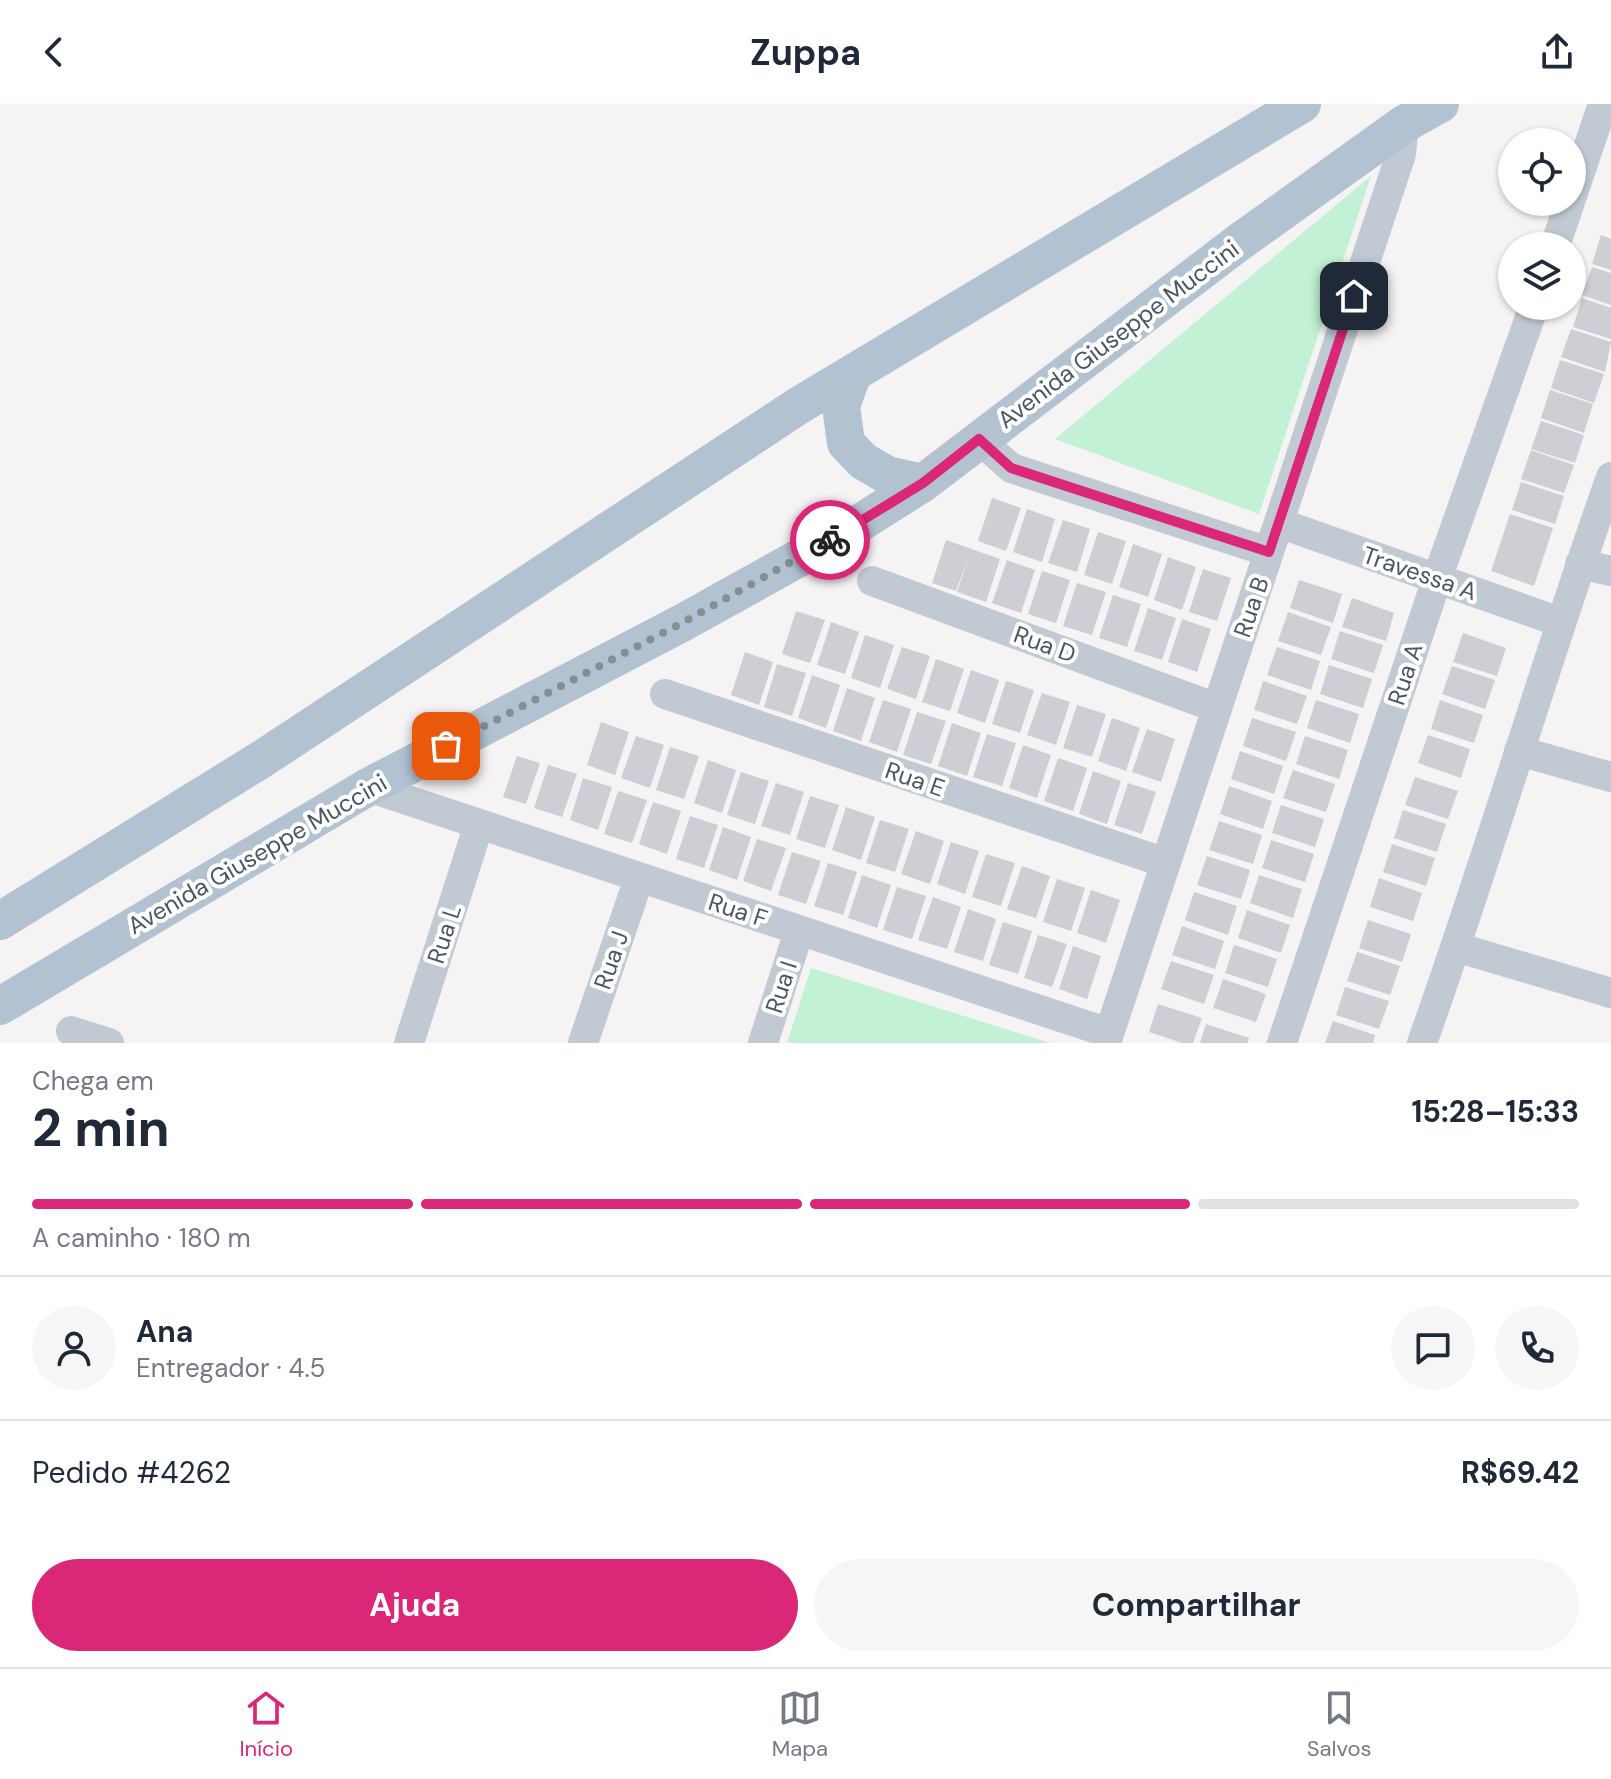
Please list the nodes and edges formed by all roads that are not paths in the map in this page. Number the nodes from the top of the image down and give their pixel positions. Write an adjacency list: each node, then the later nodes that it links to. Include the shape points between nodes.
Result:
1 (1302, 104): 7 (main road)
2 (1440, 104): 4 (main road, Avenida Giuseppe Muccini)
3 (1603, 104): 5 (street)
4 (1404, 124): 8 (main road, Avenida Giuseppe Muccini); 11 (street, Rua B, via 1401,154)
5 (1586, 154)
6 (1529, 320): 15 (street, Rua A)
7 (853, 373): 10 (main road, via 841,406 846,443 887,475); 26 (main road, via 262,759)
8 (979, 439): 10 (main road, Avenida Giuseppe Muccini); 12 (street, via 1011,468)
9 (1611, 477): 13 (street)
10 (923, 483): 22 (main road, Avenida Giuseppe Muccini, via 682,623)
11 (1279, 523): 12 (street, Rua B); 15 (street, Travessa A)
12 (1269, 552): 19 (street, Rua B)
13 (1580, 564): 14 (street); 17 (street)
14 (1611, 571)
15 (1437, 579): 17 (street, Travessa A); 37 (street, Rua A)
16 (872, 581): 19 (street, Rua D)
17 (1560, 622): 20 (street)
18 (665, 694): 24 (street, Rua E)
19 (1217, 708): 24 (street, Rua B)
20 (1519, 751): 21 (street); 28 (street)
21 (1611, 777)
22 (368, 787): 23 (street, Rua F); 30 (main road, Avenida Giuseppe Muccini)
23 (479, 824): 25 (street, Rua F); 34 (street, Rua L)
24 (1166, 863): 32 (street, Rua B)
25 (639, 878): 27 (street, Rua F); 35 (street, Rua J)
26 (0, 921)
27 (799, 931): 32 (street, Rua F); 36 (street, Rua I)
28 (1456, 947): 29 (street); 38 (street)
29 (1611, 993)
30 (0, 1006)
31 (71, 1031): 33 (street)
32 (1107, 1038)
33 (109, 1043)
34 (409, 1043)
35 (583, 1043)
36 (763, 1043)
37 (1282, 1043)
38 (1422, 1043)

